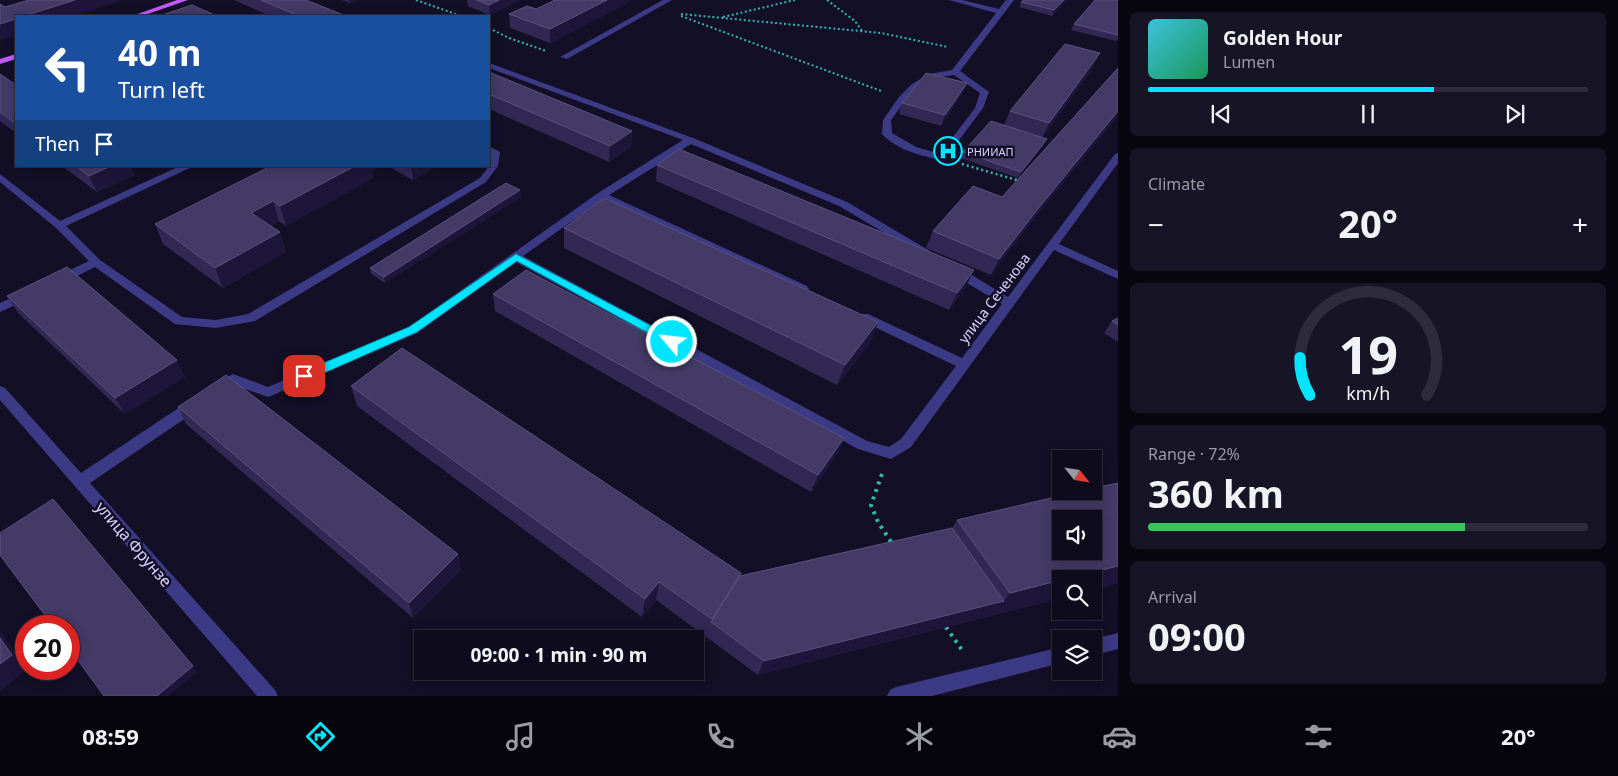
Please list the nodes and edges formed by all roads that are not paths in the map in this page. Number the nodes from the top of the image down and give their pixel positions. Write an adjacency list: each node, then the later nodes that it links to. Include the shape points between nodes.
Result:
1 (184, 0): 6 (main road)
2 (668, 0): 8 (street)
3 (952, 0): 5 (street)
4 (1010, 0): 5 (street)
5 (1002, 12): 11 (street)
6 (139, 15)
7 (15, 56): 9 (main road)
8 (564, 58)
9 (0, 62)
10 (490, 65): 12 (street)
11 (955, 72): 11 (street, via 985,92 979,108 942,157 915,152 887,134 887,120 914,86 932,76)
12 (690, 140): 17 (street); 24 (street, via 843,204)
13 (490, 150): 21 (street, via 494,152 493,166 483,180 251,318 216,324 179,321)
14 (1118, 156): 19 (street, улица Сеченова)
15 (187, 167): 18 (street)
16 (0, 178): 18 (street)
17 (602, 195): 20 (street); 23 (street)
18 (59, 225): 21 (street)
19 (1052, 245): 22 (street); 24 (street, улица Сеченова)
20 (516, 257): 27 (street, улица Сеченова, via 863,445 891,453 906,444); 29 (street, via 413,330 268,392 233,379)
21 (96, 262): 25 (street)
22 (1118, 275)
23 (810, 292)
24 (1010, 303): 27 (street, улица Сеченова)
25 (0, 308)
26 (855, 313): 27 (street)
27 (963, 364)
28 (0, 391): 29 (street, улица Фрунзе)
29 (80, 482): 33 (street, улица Фрунзе)
30 (1118, 641): 31 (street)
31 (1102, 645)
32 (1052, 657): 34 (street)
33 (269, 696)
34 (896, 696)

